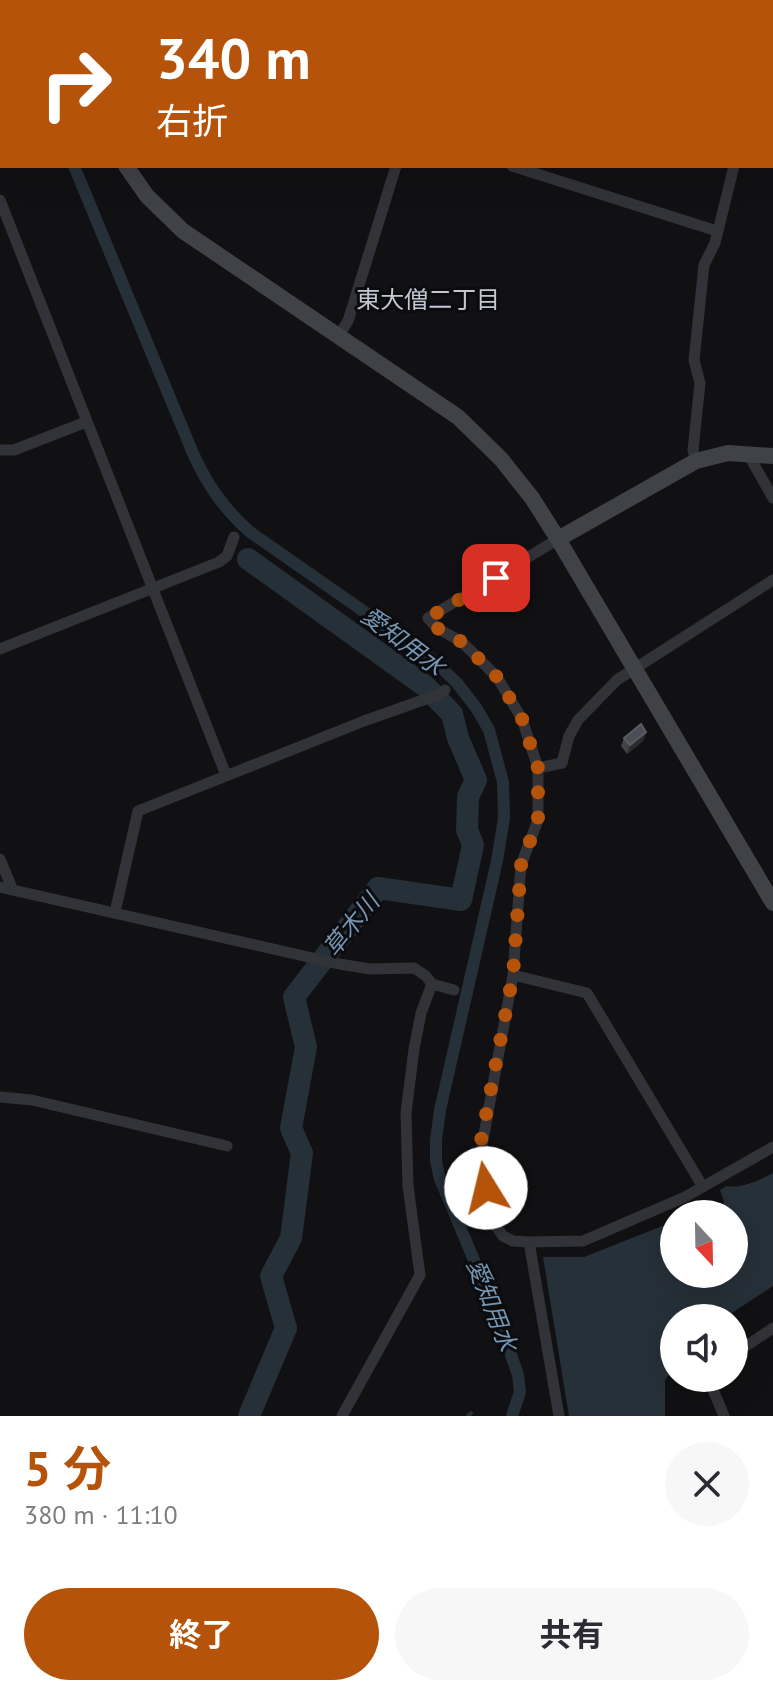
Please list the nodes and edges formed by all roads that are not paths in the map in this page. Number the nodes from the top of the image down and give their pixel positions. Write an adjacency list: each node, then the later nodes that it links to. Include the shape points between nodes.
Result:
1 (127, 168): 7 (street, via 183,231)
2 (395, 168): 7 (street, via 348,321)
3 (518, 168): 6 (street)
4 (733, 168): 6 (street)
5 (0, 200): 8 (street)
6 (717, 231): 12 (street, via 704,265 694,360 700,383)
7 (339, 335): 15 (street, via 412,383 483,440 517,478)
8 (86, 422): 9 (street, via 14,450); 17 (street)
9 (0, 450)
10 (748, 454): 11 (street); 12 (street); 13 (street)
11 (773, 456)
12 (696, 461): 15 (street)
13 (773, 498)
14 (234, 537): 17 (street, via 219,562)
15 (558, 539): 19 (street); 21 (street, via 428,618 497,677 522,719)
16 (773, 580): 19 (street)
17 (153, 587): 18 (street); 22 (street)
18 (0, 649)
19 (633, 669): 21 (street, via 578,720 562,763); 25 (street)
20 (445, 690): 22 (street)
21 (538, 768): 27 (street, via 538,820 521,865)
22 (226, 775): 26 (street, via 138,811)
23 (0, 859): 24 (street)
24 (6, 888): 26 (street)
25 (773, 903)
26 (115, 912): 28 (street, via 339,964 414,968)
27 (513, 975): 33 (street, via 587,993); 34 (street, via 479,1162 496,1226 513,1241)
28 (432, 984): 29 (street); 38 (street, via 421,1013 406,1113 408,1186 420,1275)
29 (454, 990)
30 (0, 1097): 31 (street)
31 (227, 1146)
32 (773, 1147): 33 (street)
33 (703, 1187): 34 (street, via 583,1241)
34 (529, 1242): 39 (street)
35 (773, 1328): 36 (street)
36 (748, 1345)
37 (714, 1392): 40 (street)
38 (342, 1416)
39 (559, 1416)
40 (724, 1416)

